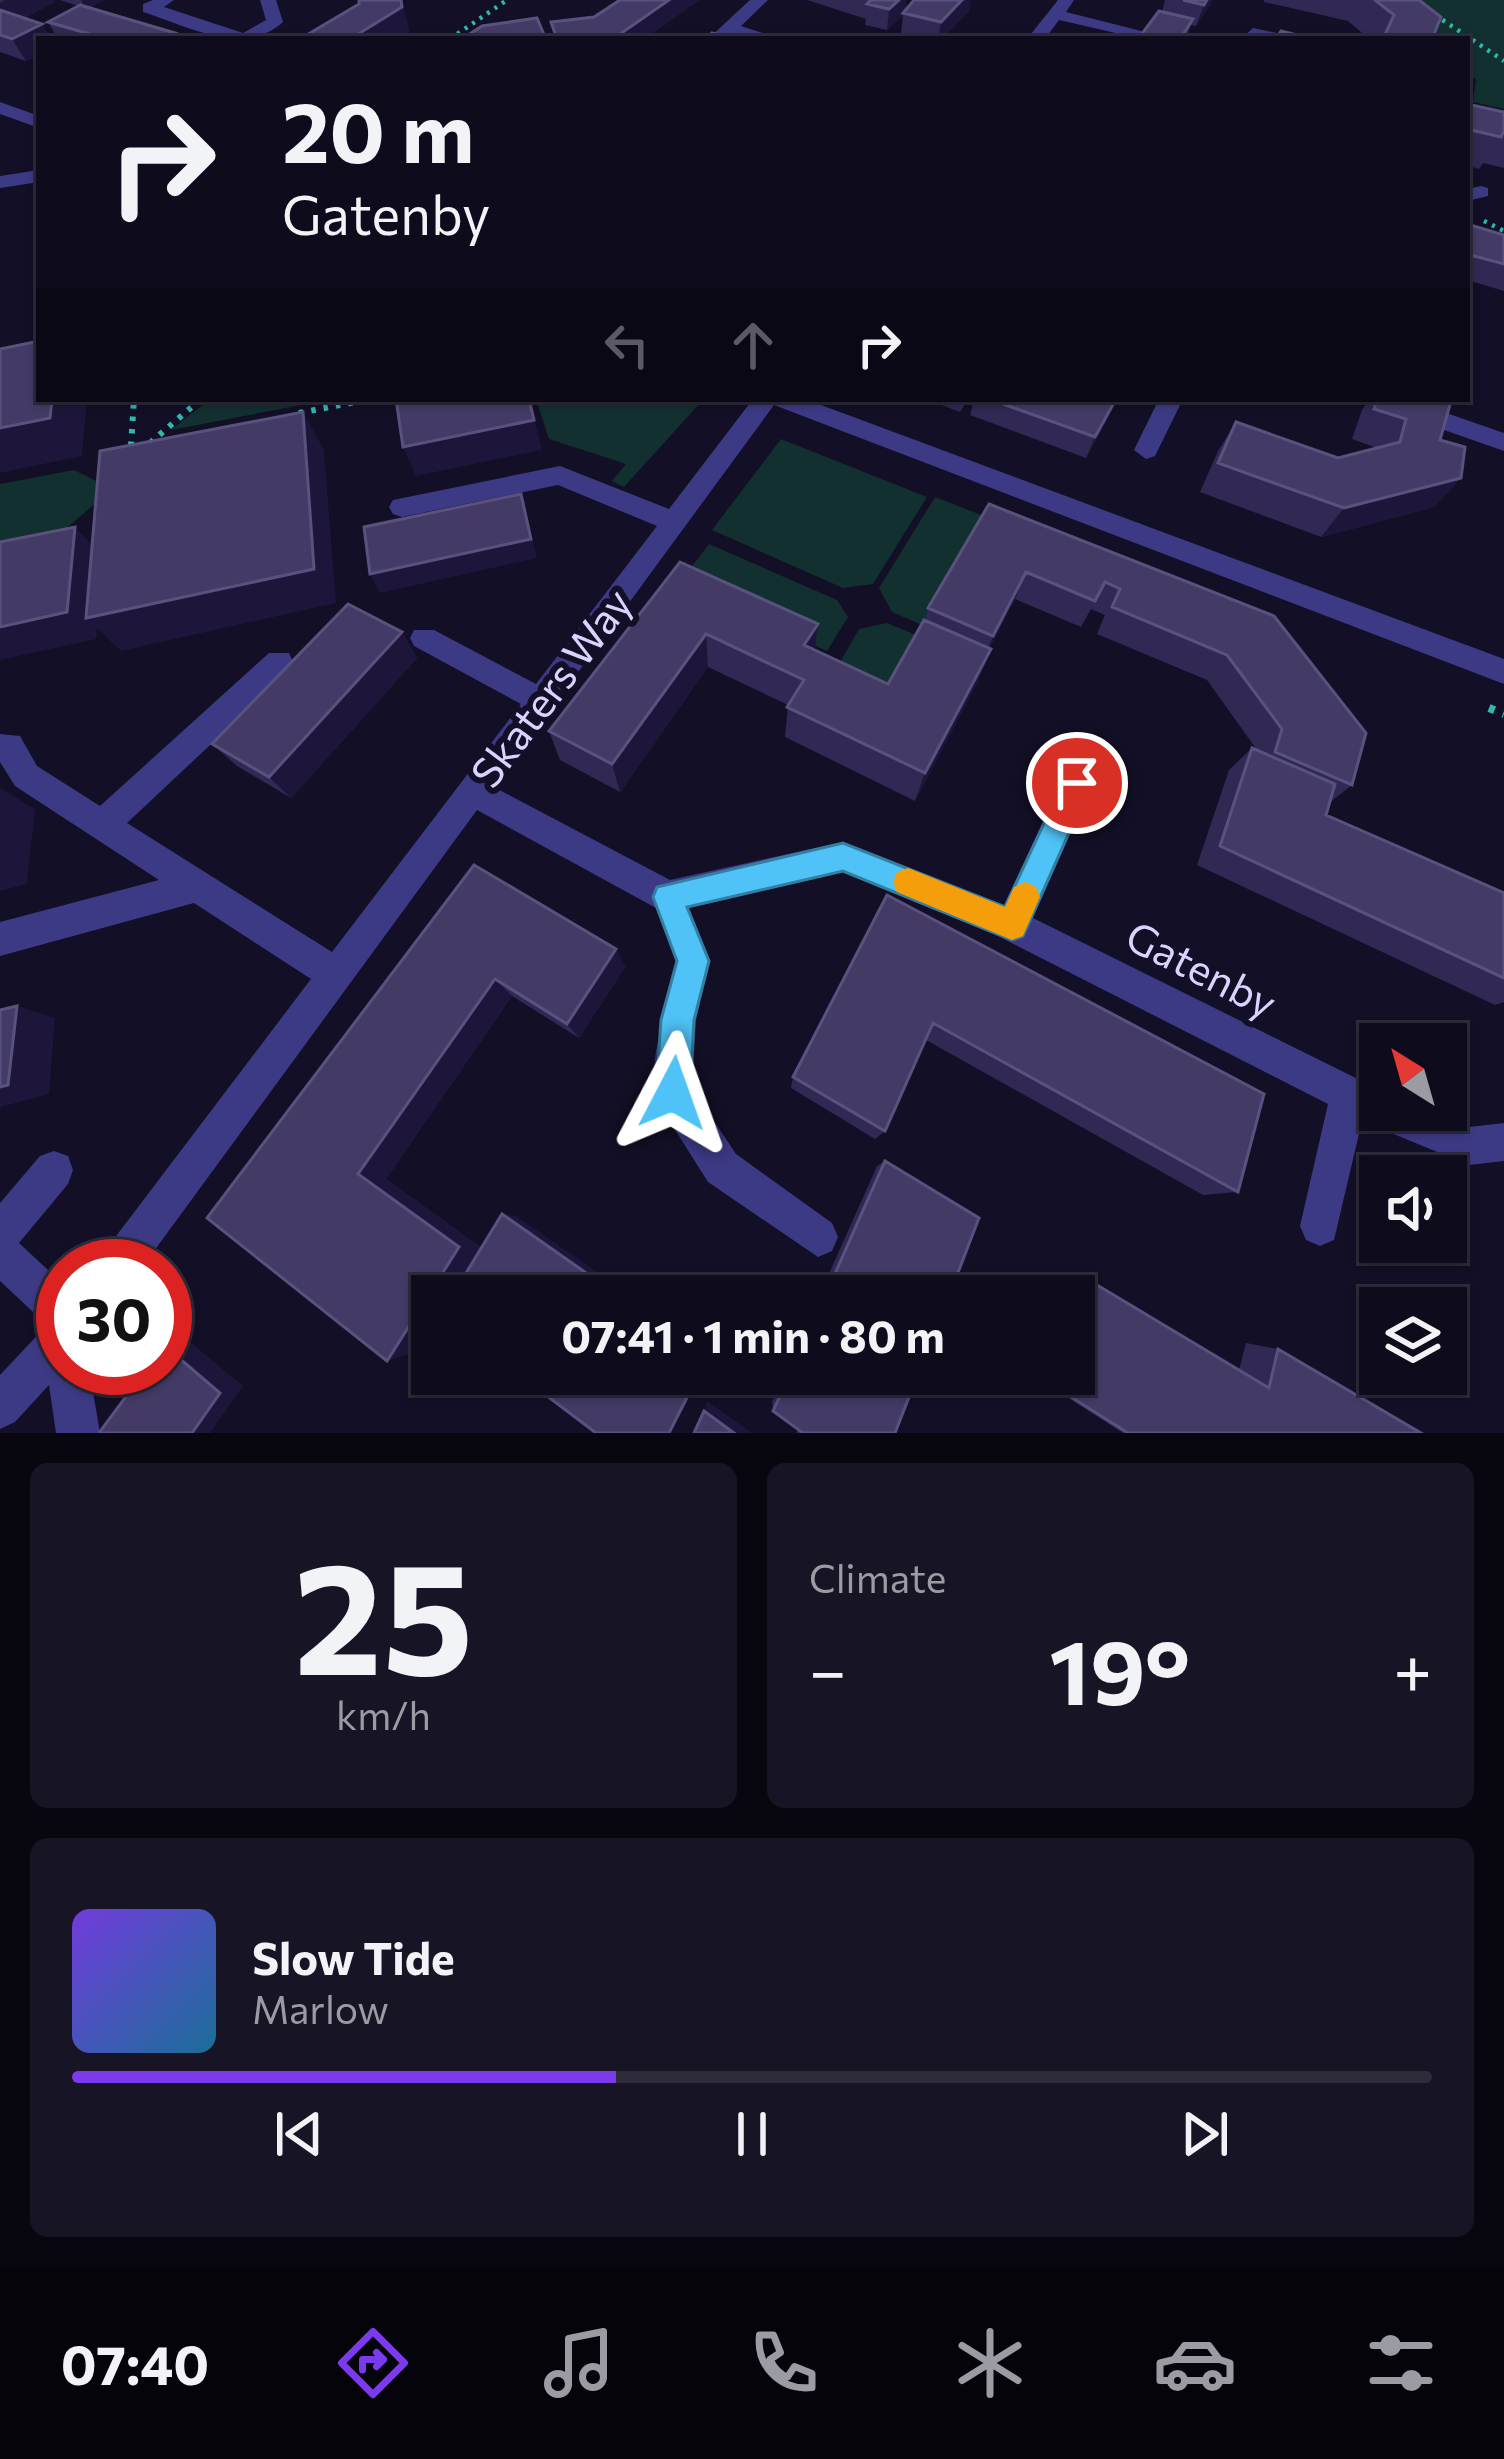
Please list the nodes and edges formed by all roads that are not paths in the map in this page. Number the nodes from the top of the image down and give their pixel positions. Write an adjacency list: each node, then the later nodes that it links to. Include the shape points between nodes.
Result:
1 (166, 0): 6 (street, via 149,8)
2 (268, 0): 7 (street, via 275,22)
3 (760, 0): 5 (street)
4 (1060, 7): 8 (street); 9 (street)
5 (724, 33)
6 (236, 36)
7 (250, 36)
8 (1038, 36)
9 (1154, 36)
10 (0, 108): 11 (street)
11 (36, 121)
12 (36, 176): 13 (street)
13 (0, 182)
14 (764, 402): 21 (street, Skaters Way)
15 (789, 402): 24 (street)
16 (1170, 402): 19 (street)
17 (1390, 402): 18 (street)
18 (1504, 442)
19 (1146, 450)
20 (402, 506): 21 (street, via 560,475)
21 (674, 522): 25 (street, Skaters Way)
22 (424, 638): 25 (street)
23 (279, 662): 29 (street)
24 (1504, 672)
25 (540, 700): 28 (street, Skaters Way)
26 (0, 748): 29 (street, via 8,746 26,776)
27 (1077, 783): 32 (street)
28 (472, 791): 31 (street); 34 (street, Skaters Way)
29 (102, 825): 30 (street)
30 (197, 886): 33 (street); 34 (street)
31 (668, 897): 32 (street, Gatenby, via 843,857); 42 (street, via 693,961 677,1020 673,1093 722,1168)
32 (1012, 925): 35 (street, Gatenby)
33 (0, 939)
34 (337, 976): 43 (street, Skaters Way)
35 (1359, 1100)
36 (1360, 1131): 40 (street)
37 (1432, 1131): 38 (street, Gatenby, via 1469,1146)
38 (1504, 1142)
39 (54, 1170): 41 (street)
40 (1320, 1226)
41 (0, 1234)
42 (818, 1237)
43 (138, 1239)
44 (0, 1253): 45 (street)
45 (36, 1287)
46 (36, 1368): 48 (street)
47 (72, 1395): 49 (street)
48 (0, 1407)
49 (78, 1433)

